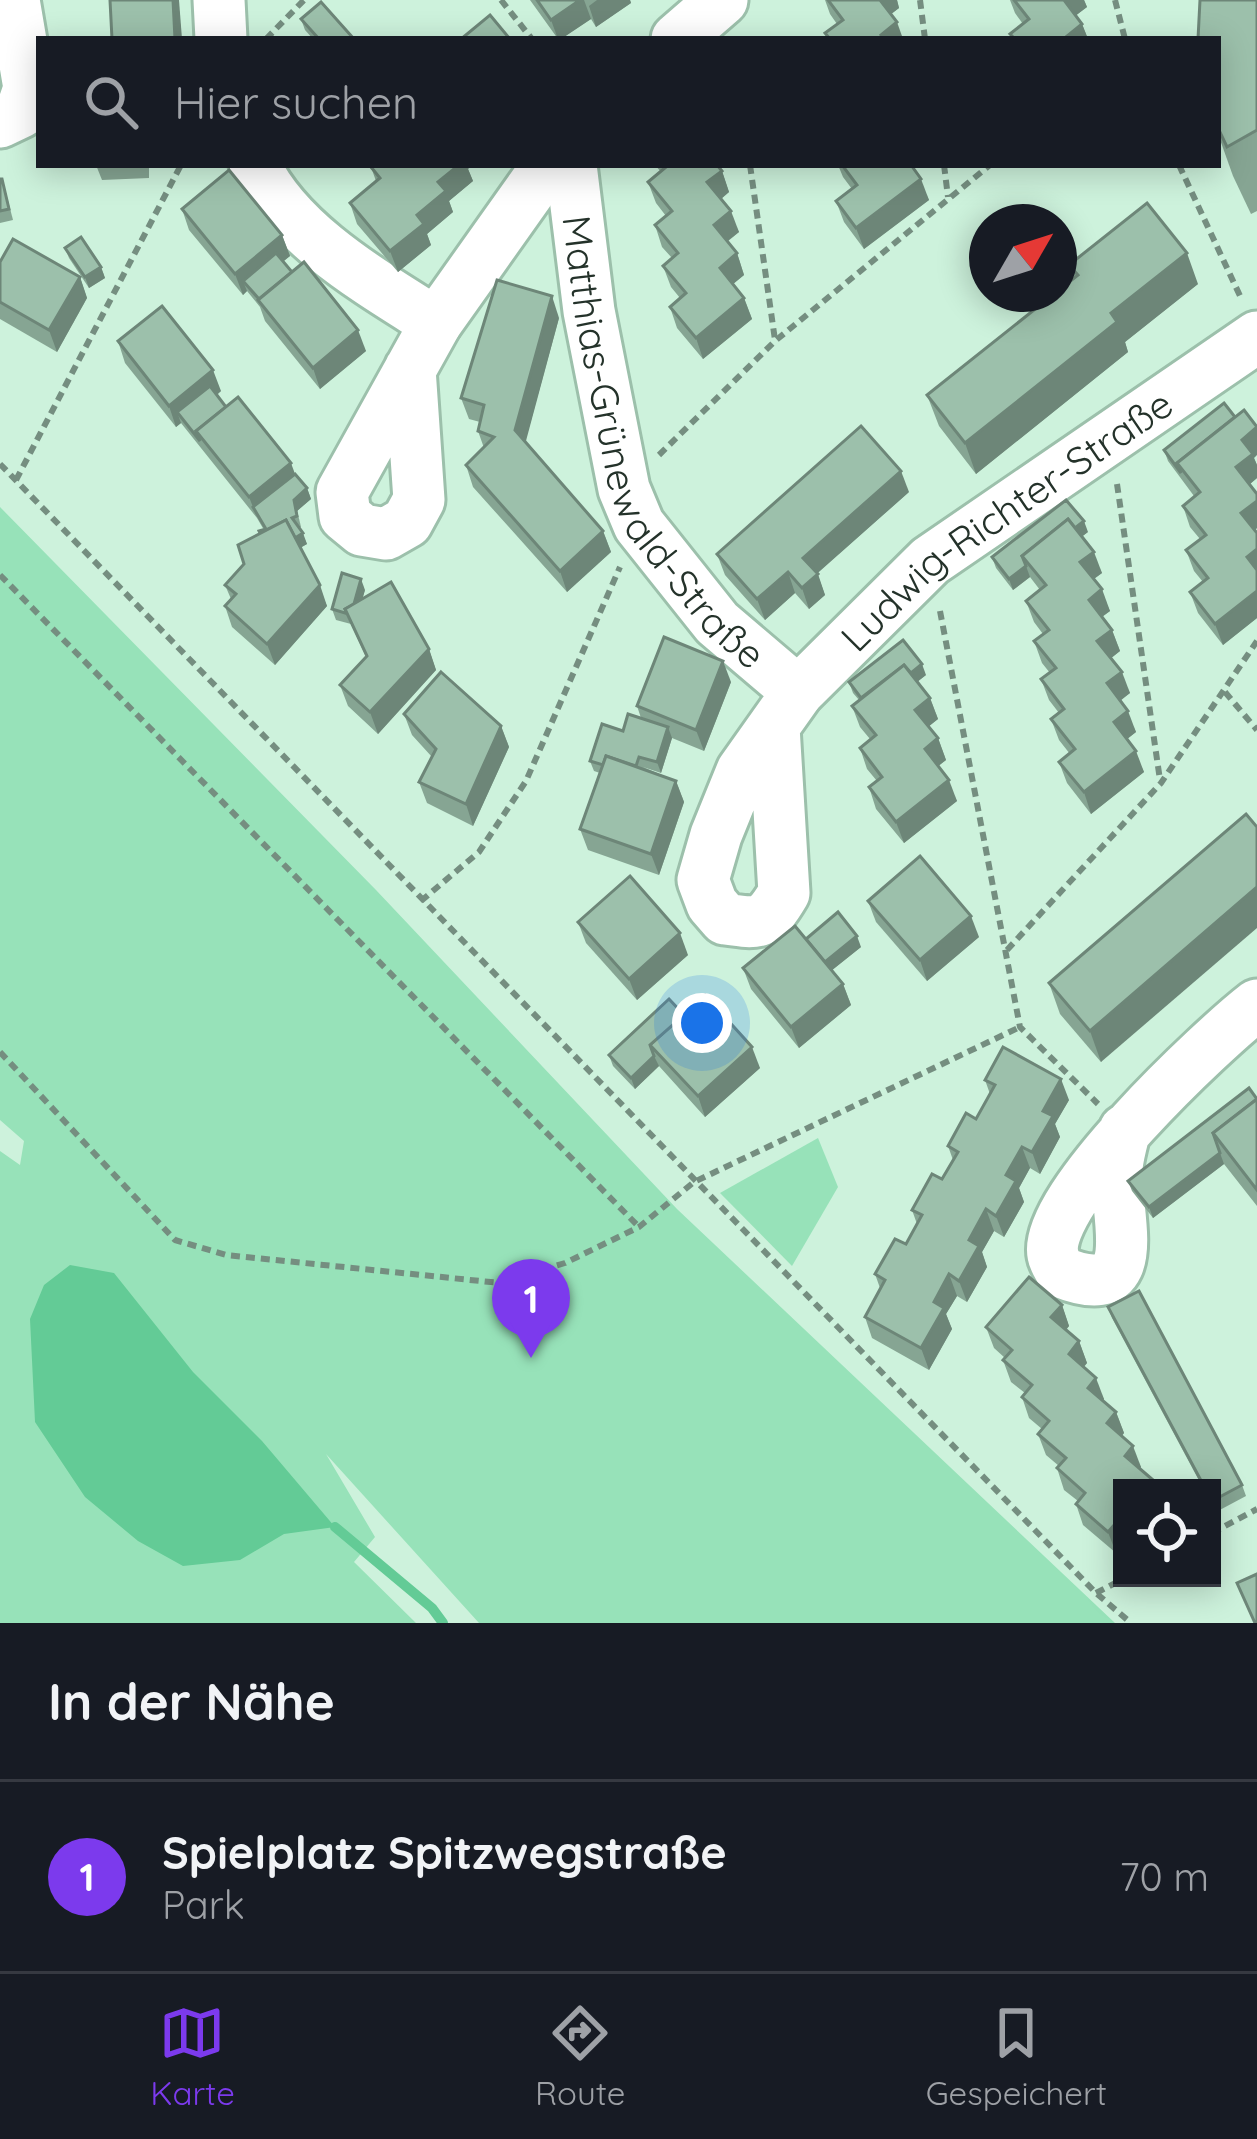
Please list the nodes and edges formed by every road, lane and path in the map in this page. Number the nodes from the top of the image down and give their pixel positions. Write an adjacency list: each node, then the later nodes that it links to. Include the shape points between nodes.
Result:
1 (14, 0): 14 (street, via 28,88 21,112)
2 (219, 0): 8 (street)
3 (304, 0): 9 (path)
4 (501, 0): 10 (path)
5 (722, 0): 11 (street)
6 (920, 0): 12 (path)
7 (1115, 0): 13 (path)
8 (221, 36)
9 (269, 36)
10 (530, 36)
11 (680, 36)
12 (926, 36)
13 (1124, 36)
14 (0, 122)
15 (179, 168): 30 (path)
16 (257, 168): 24 (street, via 309,234)
17 (546, 168): 24 (street, Matthias-Grünewald-Straße)
18 (571, 168): 31 (street, Matthias-Grünewald-Straße, via 589,311)
19 (750, 168): 26 (path)
20 (944, 168): 23 (path)
21 (986, 168): 23 (path)
22 (1180, 168): 25 (path)
23 (948, 198): 26 (path)
24 (436, 323): 27 (street, Matthias-Grünewald-Straße)
25 (1252, 324): 28 (street, Ludwig-Richter-Straße)
26 (775, 341): 31 (path)
27 (410, 369)
28 (1111, 439): 32 (street, Ludwig-Richter-Straße); 38 (path)
29 (0, 464): 30 (path)
30 (16, 480): 39 (path)
31 (632, 507): 36 (street, Matthias-Grünewald-Straße); 39 (path, via 526,781 479,852)
32 (929, 560): 36 (street, Ludwig-Richter-Straße); 40 (path)
33 (0, 575): 46 (path)
34 (1257, 641): 35 (path)
35 (1225, 692): 37 (path); 38 (path)
36 (786, 709)
37 (1257, 730)
38 (1161, 783): 40 (path)
39 (421, 901): 45 (path)
40 (1007, 950): 42 (path)
41 (1257, 1005): 44 (street)
42 (1020, 1027): 44 (path); 45 (path)
43 (0, 1052): 46 (path, via 175,1240 226,1255 500,1283)
44 (1125, 1130)
45 (694, 1182): 46 (path); 50 (path)
46 (639, 1227)
47 (1257, 1509): 48 (path)
48 (1221, 1528)
49 (1113, 1584): 50 (path)
50 (1096, 1593): 51 (path)
51 (1131, 1623)

